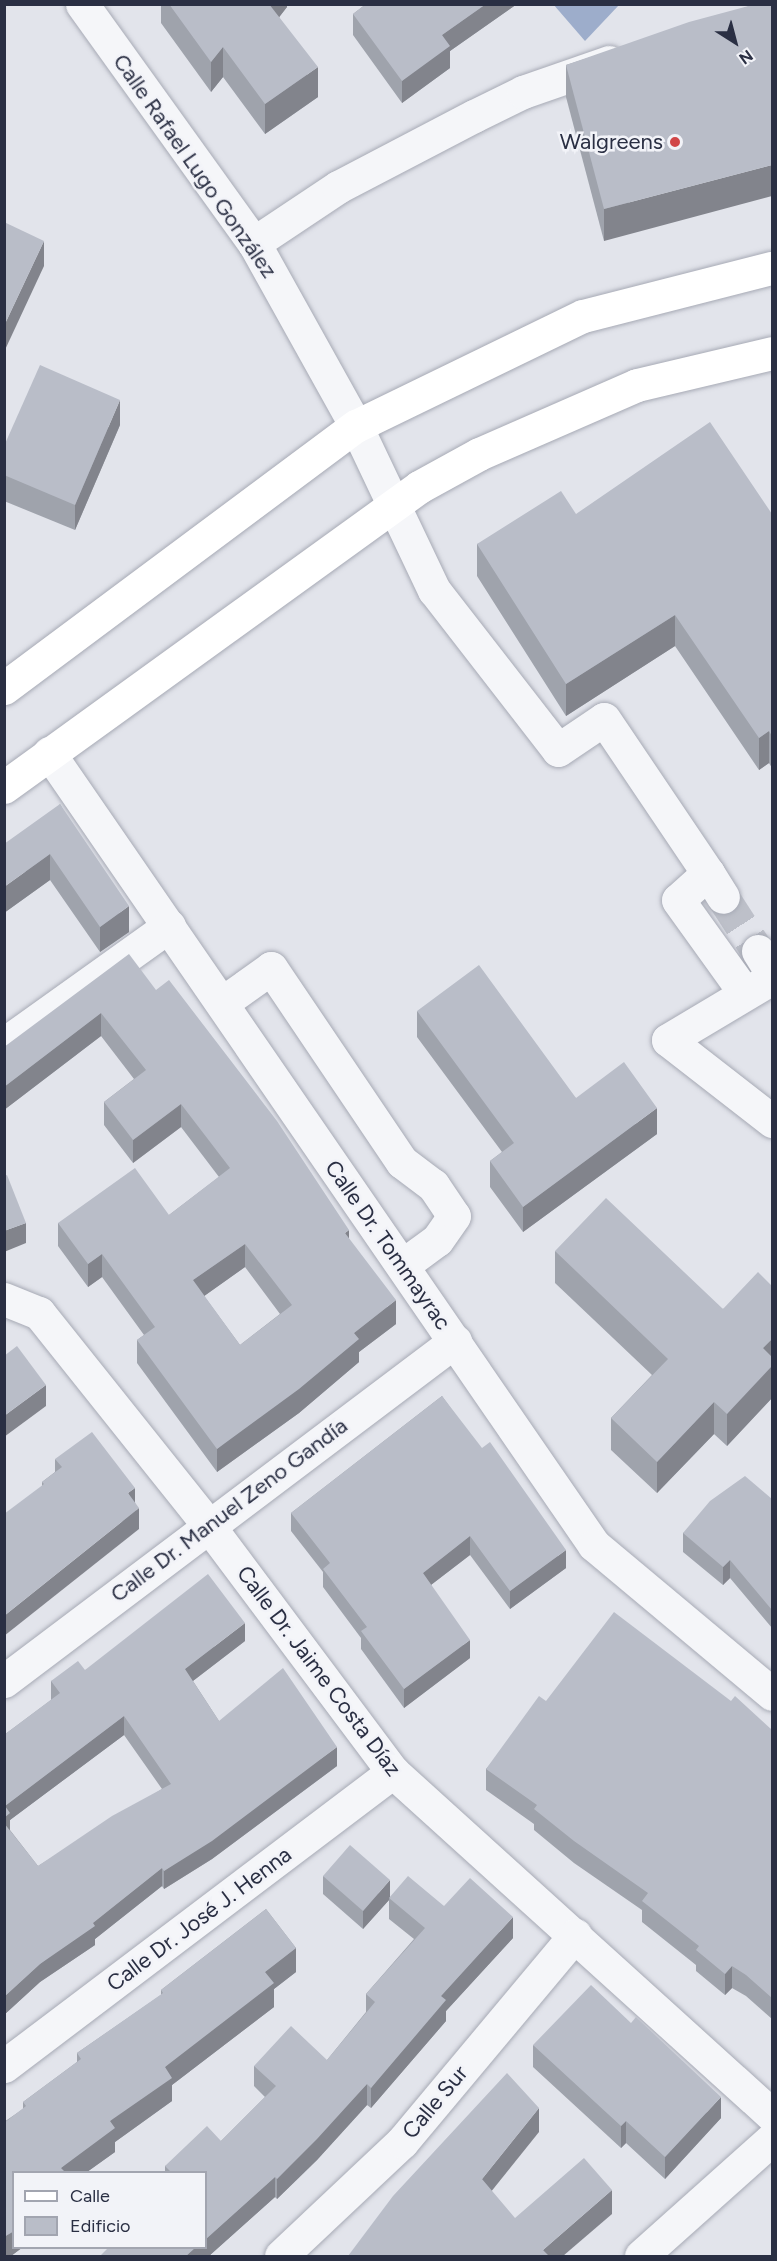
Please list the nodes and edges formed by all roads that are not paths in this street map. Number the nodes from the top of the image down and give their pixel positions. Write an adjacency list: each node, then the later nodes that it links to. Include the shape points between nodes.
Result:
1 (81, 5): 3 (street, Calle Rafael Lugo González)
2 (642, 50): 3 (street, via 523,92 474,116 338,187)
3 (254, 243): 6 (street, Calle Rafael Lugo González)
4 (772, 268): 6 (main road, via 583,316)
5 (772, 352): 7 (main road, via 636,385 479,454)
6 (356, 426): 7 (street, Calle Rafael Lugo González); 8 (main road)
7 (391, 506): 9 (main road); 13 (street, Calle Rafael Lugo González, via 434,590 558,750 604,719 716,885 678,900)
8 (4, 688)
9 (49, 753): 10 (main road); 11 (street, Calle Dr. Tommayrac)
10 (4, 787)
11 (169, 926): 14 (street, Calle Dr. Tommayrac); 15 (street)
12 (768, 967): 13 (street)
13 (744, 992): 16 (street, via 669,1040)
14 (222, 1004): 17 (street, Calle Dr. Tommayrac); 17 (street, via 271,968 402,1162 433,1185 454,1216 437,1240)
15 (4, 1044)
16 (772, 1121)
17 (403, 1265): 19 (street, Calle Dr. Tommayrac)
18 (5, 1299): 20 (street, Calle Dr. Jaime Costa Díaz, via 39,1313)
19 (455, 1341): 20 (street, Calle Dr. Manuel Zeno Gandía); 22 (street, Calle Dr. Tommayrac, via 594,1545)
20 (208, 1525): 21 (street, Calle Dr. Manuel Zeno Gandía); 23 (street, Calle Dr. Jaime Costa Díaz)
21 (4, 1681)
22 (772, 1694)
23 (393, 1773): 24 (street, Calle Dr. Jaime Costa Díaz); 25 (street, Calle Dr. José J. Henna)
24 (575, 1935): 26 (street, Calle Dr. Jaime Costa Díaz); 28 (street, Calle Sur, via 402,2142)
25 (4, 2066)
26 (772, 2115)
27 (772, 2139): 29 (street)
28 (281, 2256)
29 (640, 2256)

